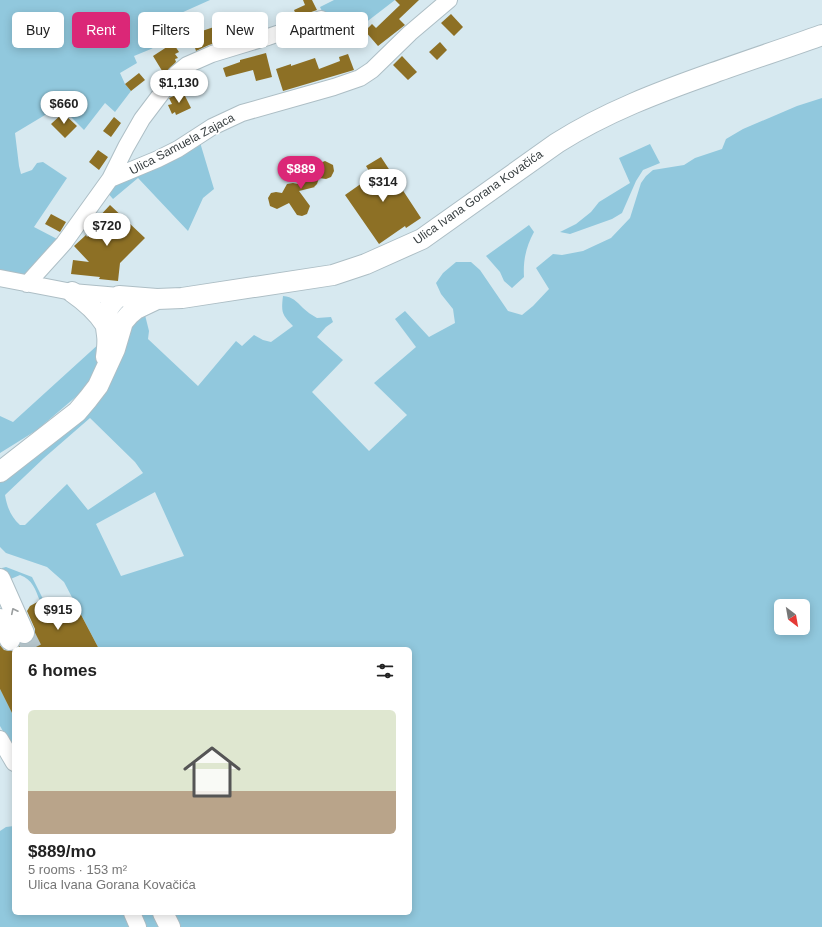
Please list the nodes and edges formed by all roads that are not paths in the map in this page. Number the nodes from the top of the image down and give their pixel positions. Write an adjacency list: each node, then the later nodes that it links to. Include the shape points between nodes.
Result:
1 (449, 0): 4 (street, Ulica Samuela Zajaca, via 360,78 242,113 178,149)
2 (276, 34): 4 (street, via 187,64 166,85 142,119)
3 (822, 35): 9 (main road, Ulica Ivana Gorana Kovačića, via 644,98 601,118 557,143 422,239 366,264 333,275 182,298)
4 (110, 180): 6 (street, via 64,243)
5 (0, 278): 6 (street, Ulica Ivana Gorana Kovačića)
6 (27, 284): 7 (street, Ulica Ivana Gorana Kovačića)
7 (72, 292): 8 (street, Ulica Ivana Gorana Kovačića); 10 (main road, via 98,314)
8 (119, 296): 9 (main road, Ulica Ivana Gorana Kovačića); 10 (main road, via 106,314)
9 (158, 299): 10 (main road)
10 (114, 323): 11 (main road, via 107,336 104,373 98,386 77,412)
11 (34, 444): 12 (main road); 13 (main road)
12 (0, 459)
13 (0, 472)
14 (0, 579): 15 (main road, one-way to 14, via 17,636)
15 (0, 619)
16 (0, 739): 17 (street)
17 (12, 760)
18 (133, 915): 20 (street)
19 (164, 915): 21 (main road)
20 (138, 927)
21 (170, 927)

